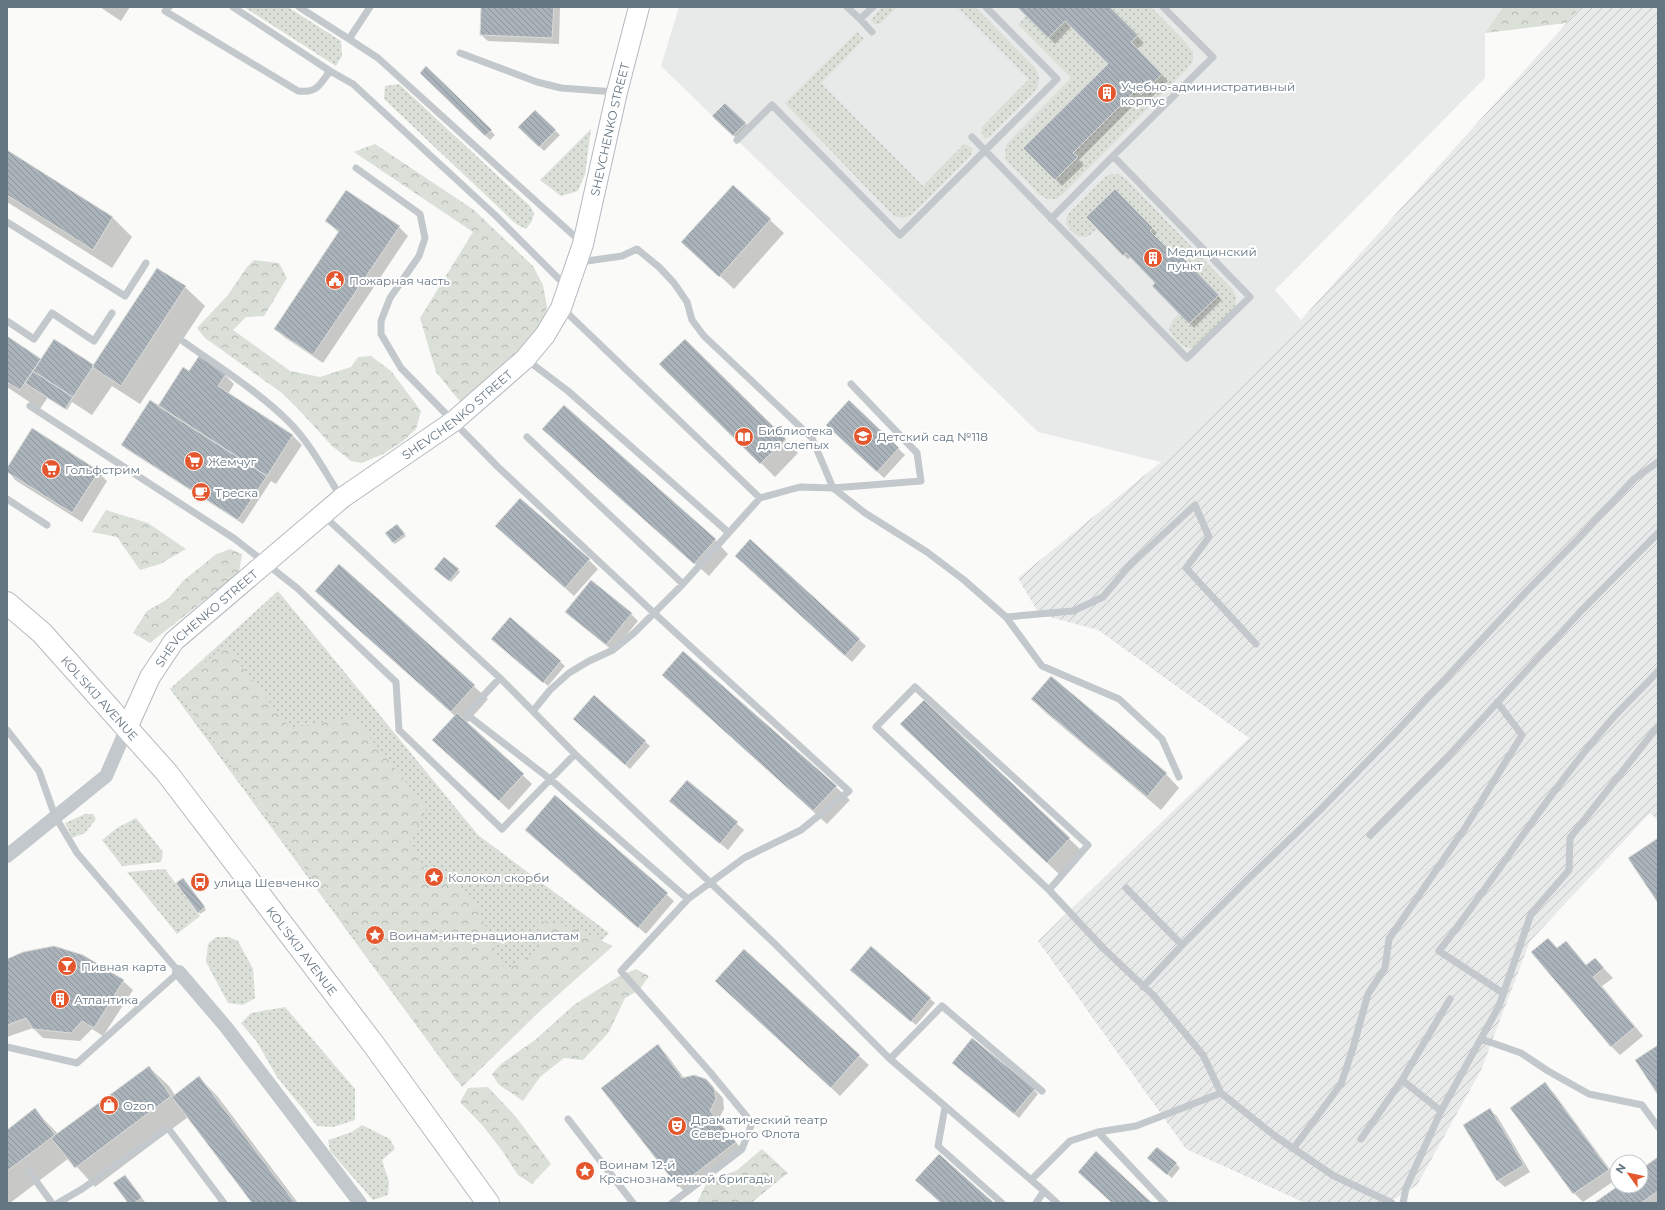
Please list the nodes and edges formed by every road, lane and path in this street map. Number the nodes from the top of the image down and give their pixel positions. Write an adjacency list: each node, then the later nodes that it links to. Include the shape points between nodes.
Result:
1 (169, 7): 14 (lane, via 165,11 298,91 316,90)
2 (233, 7): 14 (lane)
3 (300, 7): 12 (lane)
4 (370, 7): 12 (lane)
5 (639, 7): 15 (main road, SHEVCHENKO STREET)
6 (847, 7): 10 (lane)
7 (873, 7): 10 (lane)
8 (986, 7): 18 (lane, via 1057,79)
9 (1163, 7): 19 (lane, via 1213,57)
10 (860, 20): 11 (lane)
11 (872, 32)
12 (350, 39): 23 (lane, via 378,58)
13 (460, 53): 15 (lane, via 537,82 561,88)
14 (330, 71): 25 (lane, via 353,84 496,216)
15 (617, 92): 23 (main road, SHEVCHENKO STREET)
16 (972, 137): 18 (lane)
17 (737, 140): 18 (lane, via 772,105 900,235)
18 (985, 151): 21 (lane)
19 (1113, 156): 21 (lane); 21 (lane, via 1250,297 1187,358)
20 (356, 168): 33 (lane, via 420,214 425,238 419,256 390,298 382,321 381,334 401,368)
21 (1051, 219)
22 (7, 222): 24 (lane, via 124,296)
23 (580, 253): 25 (main road, SHEVCHENKO STREET); 36 (lane, via 622,256 637,249 659,267 687,302 692,320 704,336 812,438)
24 (146, 263)
25 (568, 288): 26 (main road, SHEVCHENKO STREET)
26 (561, 308): 30 (main road, SHEVCHENKO STREET, via 545,335); 39 (lane)
27 (112, 313): 28 (lane, via 94,341 52,313 34,339)
28 (7, 321)
29 (184, 342): 38 (lane, via 264,401 288,422 300,434)
30 (525, 359): 33 (main road, SHEVCHENKO STREET); 42 (lane, via 568,391)
31 (851, 384): 36 (lane, via 917,453 921,481)
32 (30, 406): 44 (lane, via 226,533)
33 (454, 422): 38 (main road, SHEVCHENKO STREET); 47 (lane, via 498,467)
34 (527, 437): 45 (lane)
35 (1658, 462): 67 (lane, via 1634,479 1394,734)
36 (833, 488): 39 (lane, via 800,487); 48 (lane, via 865,513 927,552)
37 (7, 498): 41 (lane)
38 (342, 498): 40 (main road, SHEVCHENKO STREET)
39 (760, 498): 42 (lane)
40 (322, 514): 44 (main road, SHEVCHENKO STREET); 51 (lane)
41 (47, 525)
42 (728, 532): 45 (lane)
43 (1658, 533): 52 (lane, via 1581,610)
44 (265, 563): 55 (main road, SHEVCHENKO STREET, via 174,641 150,676); 59 (lane, via 297,588 396,682 400,730 502,829)
45 (683, 584): 47 (lane)
46 (7, 603): 55 (main road, KOL'SKIJ AVENUE, via 42,633)
47 (654, 613): 53 (lane, via 613,650 569,673 550,690); 63 (lane, via 849,791 801,830 744,858)
48 (1006, 617): 49 (lane, via 1073,611 1102,597 1129,566 1196,505 1209,536 1186,568); 58 (lane, via 1042,666 1119,699 1162,739)
49 (1256, 644)
50 (1658, 671): 70 (lane, via 1612,719 1561,784 1440,951)
51 (500, 678): 53 (lane); 59 (lane, via 466,714)
52 (1497, 702): 61 (lane, via 1442,763); 84 (lane, via 1522,736 1465,828 1389,939 1385,968 1368,994 1341,1084)
53 (533, 711): 57 (lane)
54 (1658, 726): 70 (lane, via 1570,838 1569,870 1531,914)
55 (127, 728): 60 (street, via 106,776); 92 (main road, KOL'SKIJ AVENUE, via 167,773 228,852 374,1045)
56 (7, 730): 60 (lane, via 39,771)
57 (575, 754): 59 (lane); 63 (lane)
58 (1179, 777)
59 (550, 779): 66 (lane)
60 (55, 816): 62 (street); 68 (lane, via 77,853)
61 (1370, 835)
62 (7, 856)
63 (710, 884): 66 (lane); 74 (lane, via 775,944)
64 (1126, 888): 67 (lane)
65 (1049, 890): 65 (lane, via 876,727 915,687 1088,845); 69 (lane)
66 (688, 899): 94 (lane, via 621,971 752,1123 742,1149)
67 (1182, 945): 69 (lane)
68 (179, 972): 73 (lane, via 77,1063); 91 (street, via 226,1027)
69 (1143, 986): 77 (lane, via 1203,1055)
70 (1503, 993): 72 (lane)
71 (1450, 999): 75 (lane)
72 (1481, 1039): 79 (lane); 81 (lane, via 1521,1053 1589,1094 1642,1105)
73 (7, 1047)
74 (890, 1058): 76 (lane, via 942,1006); 78 (lane)
75 (1402, 1080): 79 (lane); 83 (lane)
76 (1042, 1091)
77 (1221, 1093): 82 (lane, via 1136,1126); 84 (lane)
78 (945, 1107): 86 (lane); 95 (lane, via 938,1146)
79 (1441, 1112): 100 (lane, via 1406,1188)
80 (568, 1119): 93 (lane)
81 (1658, 1127)
82 (1098, 1132): 86 (lane, via 1070,1141); 98 (lane)
83 (1361, 1139)
84 (1293, 1149): 99 (lane, via 1334,1176)
85 (28, 1170): 88 (lane)
86 (1031, 1180): 87 (lane)
87 (1044, 1191): 96 (lane); 97 (lane)
88 (52, 1203)
89 (58, 1203): 90 (lane, via 168,1128)
90 (224, 1203)
91 (360, 1203)
92 (488, 1203)
93 (633, 1203)
94 (672, 1203)
95 (1002, 1203)
96 (1036, 1203)
97 (1057, 1203)
98 (1165, 1203)
99 (1392, 1203)
100 (1403, 1203)

